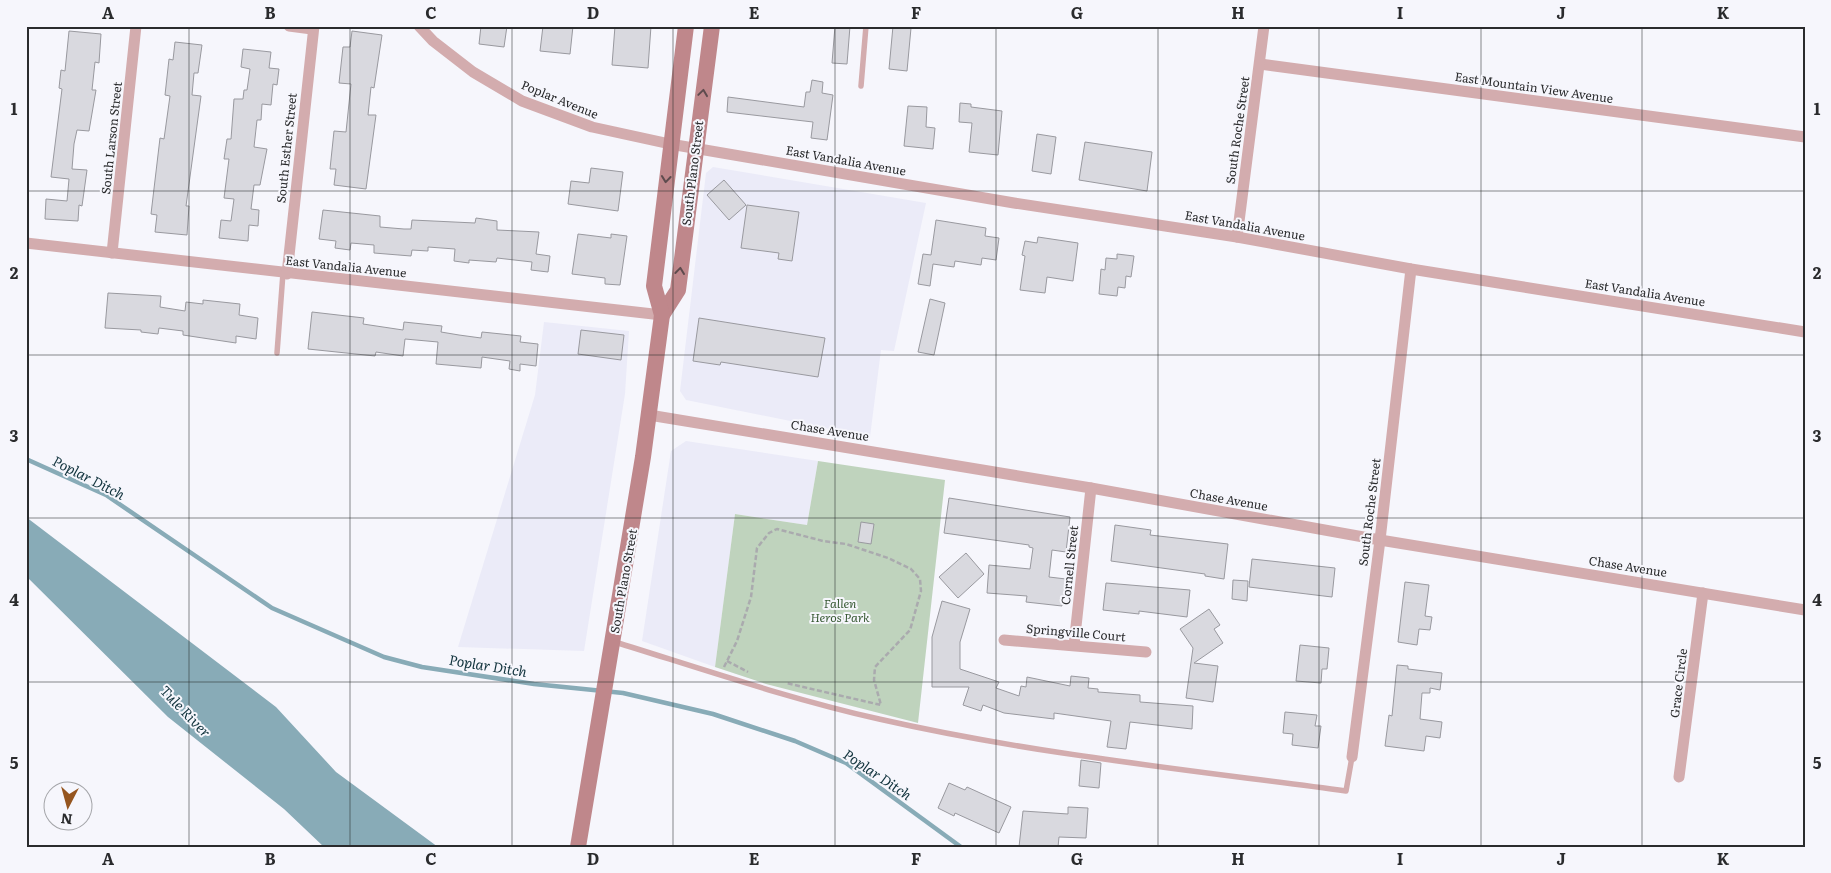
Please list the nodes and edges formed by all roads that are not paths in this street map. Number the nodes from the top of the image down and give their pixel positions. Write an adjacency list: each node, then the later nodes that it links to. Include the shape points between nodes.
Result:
1 (136, 26): 15 (street, South Larson Street)
2 (289, 26): 8 (street)
3 (419, 26): 12 (street, Poplar Avenue, via 473,72 522,101 592,127)
4 (686, 26): 12 (main road, South Plano Street)
5 (712, 26): 12 (main road, South Plano Street, one-way to 5)
6 (866, 26): 10 (lane)
7 (1264, 26): 9 (street, South Roche Street)
8 (312, 27): 17 (street, South Esther Street)
9 (1260, 64): 11 (street, East Mountain View Avenue); 13 (street, South Roche Street)
10 (861, 86)
11 (1805, 137)
12 (682, 145): 13 (street, East Vandalia Avenue); 18 (main road, South Plano Street, one-way to 18, via 654,286); 18 (main road, South Plano Street, one-way to 12, via 678,290)
13 (1236, 237): 16 (street, East Vandalia Avenue)
14 (26, 243): 15 (street, East Vandalia Avenue)
15 (112, 253): 17 (street, East Vandalia Avenue)
16 (1411, 269): 19 (street, East Vandalia Avenue); 23 (street, South Roche Street)
17 (285, 273): 18 (street, East Vandalia Avenue); 20 (lane, South Esther Street)
18 (662, 315): 21 (main road, South Plano Street)
19 (1805, 332)
20 (277, 353)
21 (649, 414): 22 (street, Chase Avenue); 27 (main road, South Plano Street)
22 (1091, 488): 23 (street, Chase Avenue); 28 (street, Cornell Street)
23 (1380, 540): 24 (street, Chase Avenue); 30 (street, South Roche Street)
24 (1703, 592): 25 (street, Chase Avenue); 31 (street, Grace Circle)
25 (1805, 610)
26 (1004, 640): 28 (street, Springville Court)
27 (613, 641): 30 (lane, via 878,719 1041,751 1346,791); 32 (main road, South Plano Street)
28 (1074, 645): 29 (street, Springville Court)
29 (1146, 652)
30 (1352, 757)
31 (1680, 777)
32 (578, 847)

